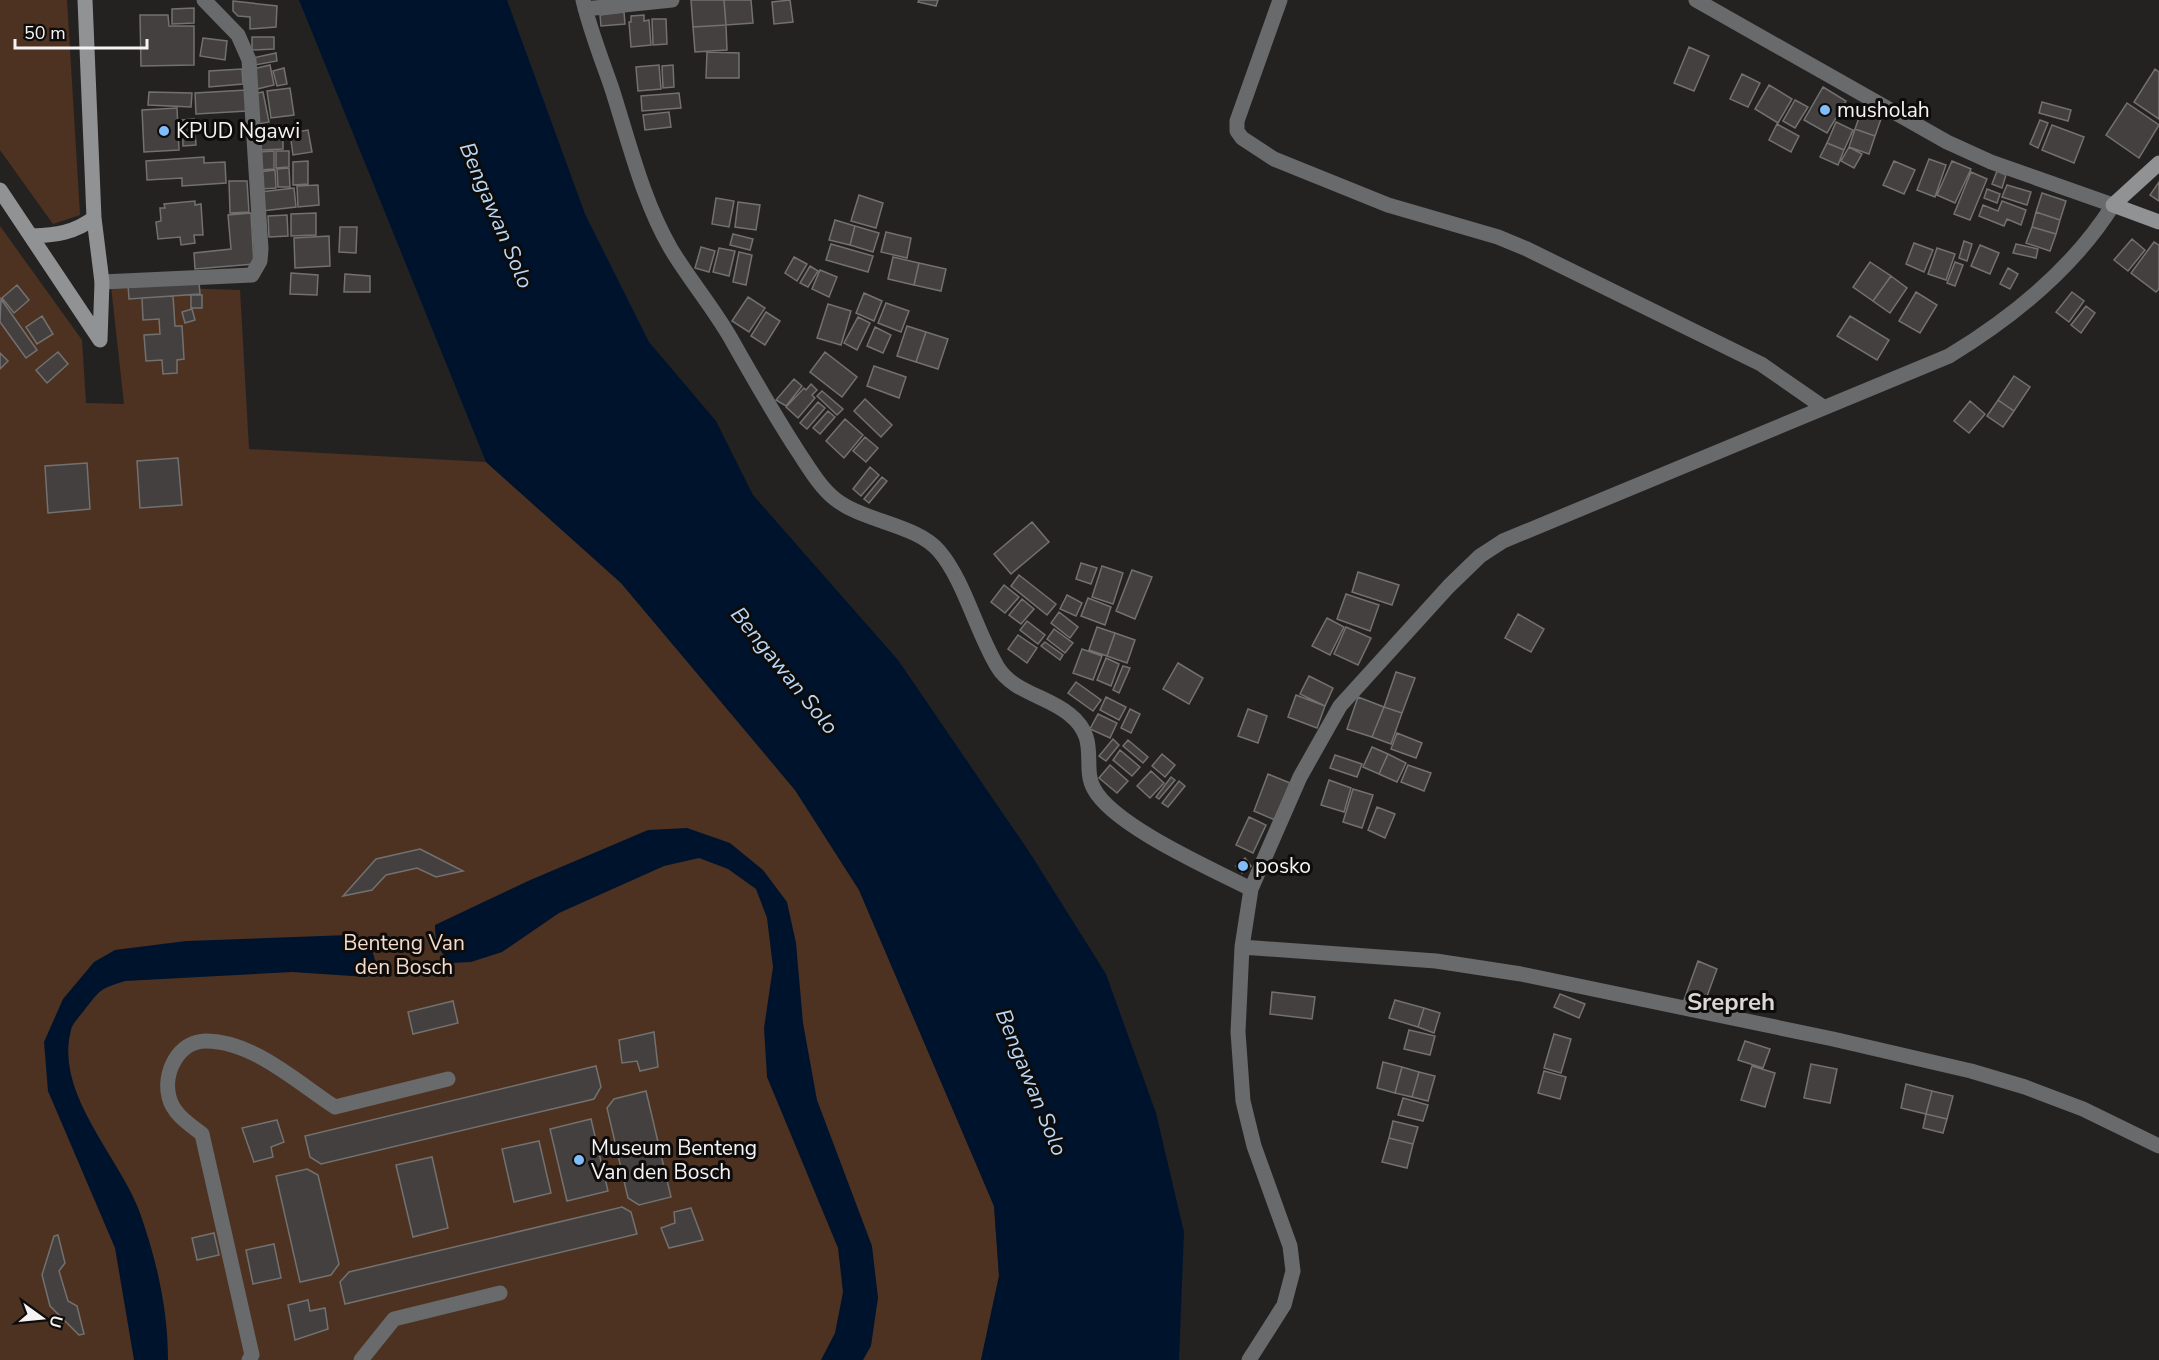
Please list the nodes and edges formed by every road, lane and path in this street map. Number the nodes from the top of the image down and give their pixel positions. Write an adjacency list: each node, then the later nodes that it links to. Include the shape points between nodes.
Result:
1 (85, 0): 10 (street)
2 (204, 0): 13 (street, via 238,35 249,60 261,249 258,268 252,276)
3 (672, 0): 6 (street)
4 (1280, 0): 14 (street, via 1237,121 1238,131 1253,147 1388,206 1527,249 1761,364)
5 (1696, 0): 9 (street, via 1947,142)
6 (584, 4): 15 (street, via 632,152 670,247 813,474 835,499 926,539 937,549 954,572 999,669 1009,680 1070,714 1082,728 1090,754 1092,786 1099,797 1142,831)
7 (2159, 163): 9 (street)
8 (0, 190): 12 (street)
9 (2113, 205): 11 (street); 14 (street, via 2097,231 2033,297 1996,327 1948,356)
10 (94, 218): 12 (street, via 63,234); 13 (street)
11 (2159, 222)
12 (32, 236): 13 (street, via 100,340)
13 (102, 282)
14 (1823, 407): 15 (street, via 1503,541 1480,556 1340,706 1300,777)
15 (1251, 890): 16 (street)
16 (1242, 947): 18 (street, via 1436,962 1521,974 1833,1039 2025,1087 2083,1109); 22 (street, via 1238,1032 1244,1101 1254,1146 1290,1246 1293,1271 1284,1305)
17 (448, 1079): 20 (street, via 334,1107 256,1055 228,1044 205,1040 191,1044 176,1056 168,1078 169,1098 180,1117 202,1134 252,1355)
18 (2159, 1146)
19 (500, 1293): 21 (street, via 394,1319)
20 (249, 1360)
21 (361, 1360)
22 (1249, 1360)

